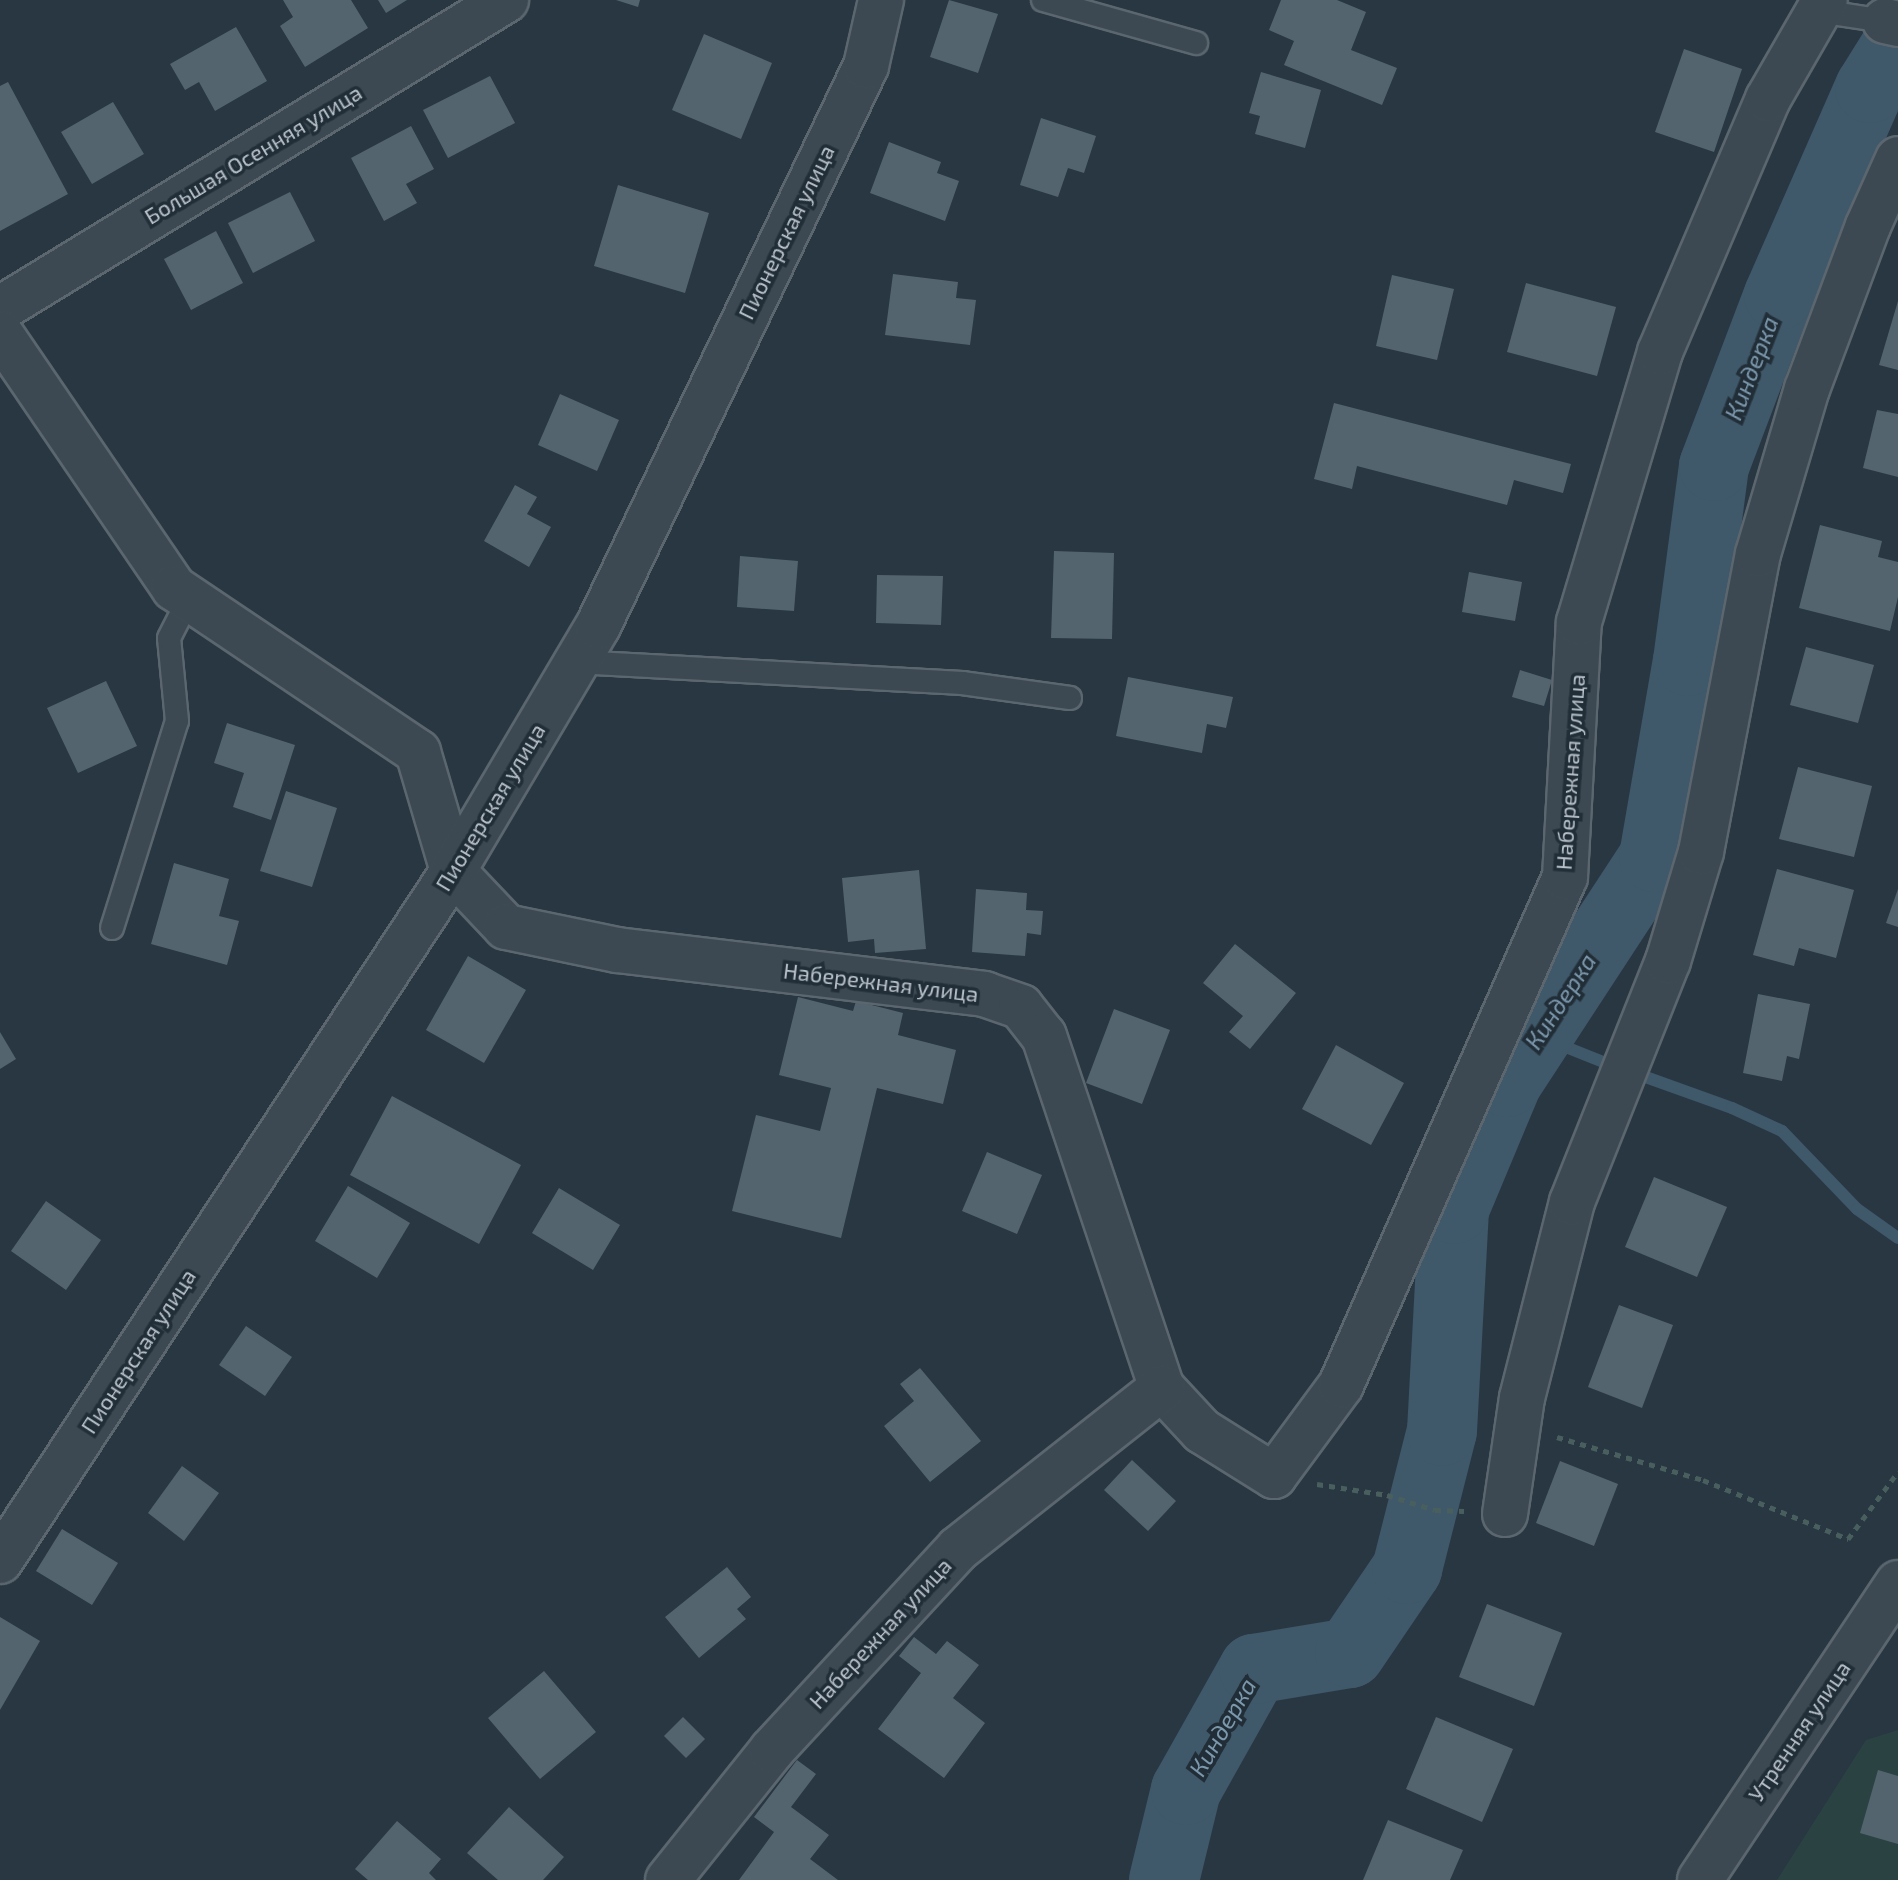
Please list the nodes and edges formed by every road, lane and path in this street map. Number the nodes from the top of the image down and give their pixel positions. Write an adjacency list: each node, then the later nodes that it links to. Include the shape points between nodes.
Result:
1 (506, 0): 8 (street, Большая Осенняя улица)
2 (881, 0): 11 (street, Пионерская улица, via 866,66)
3 (1043, 0): 6 (lane)
4 (1822, 5): 5 (lane); 18 (street, Набережная улица, via 1768,99 1660,352 1579,622 1565,877 1341,1385)
5 (1892, 22)
6 (1196, 43)
7 (1898, 159): 16 (street, via 1807,389 1758,554 1701,852 1668,961 1572,1202)
8 (0, 309)
9 (0, 333): 10 (street, via 174,588)
10 (190, 597): 13 (street, via 418,752); 14 (lane, via 169,638 177,721)
11 (576, 662): 12 (lane, via 962,683); 13 (street, Пионерская улица)
12 (1070, 698)
13 (453, 871): 15 (street, Набережная улица, via 506,927 617,950 984,994 1021,1007 1044,1036); 21 (street, Пионерская улица)
14 (112, 928)
15 (1162, 1388): 18 (street, Набережная улица, via 1202,1431); 23 (street, Набережная улица, via 958,1549 772,1750)
16 (1518, 1426): 17 (path, via 1703,1480 1848,1539); 20 (street)
17 (1898, 1472)
18 (1274, 1476): 19 (path, via 1387,1495)
19 (1435, 1510)
20 (1505, 1514)
21 (0, 1561)
22 (1898, 1583): 24 (street, Утренняя улица)
23 (668, 1880)
24 (1700, 1880)

